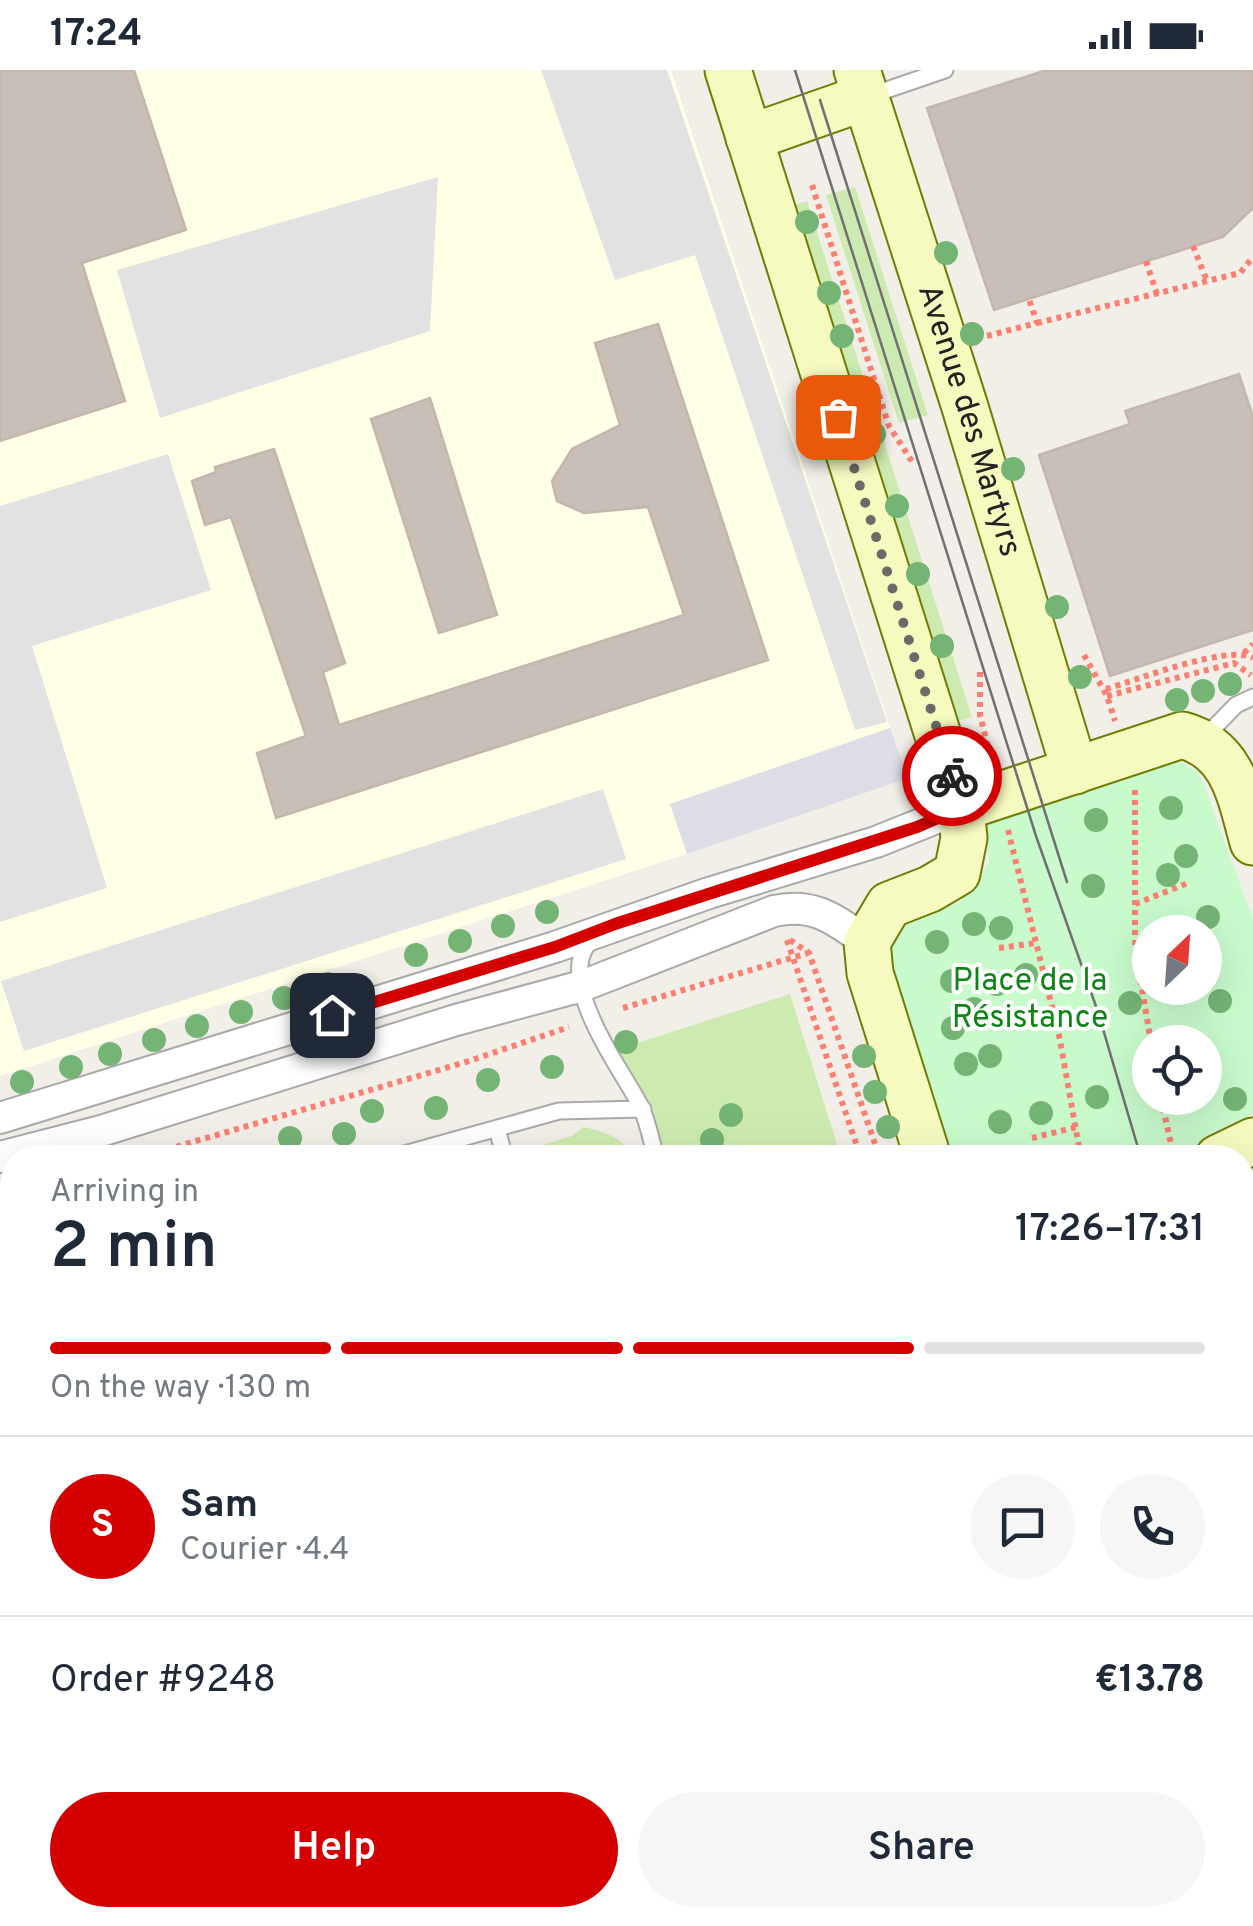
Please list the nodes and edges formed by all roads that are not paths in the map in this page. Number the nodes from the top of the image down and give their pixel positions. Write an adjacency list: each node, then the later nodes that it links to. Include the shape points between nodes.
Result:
1 (728, 70): 4 (main road)
2 (946, 70): 3 (lane)
3 (861, 84): 4 (main road); 7 (main road, Avenue des Martyrs)
4 (748, 138): 8 (main road, via 945,748)
5 (1253, 697): 6 (lane)
6 (1202, 740): 7 (main road, via 1182,735); 9 (main road, via 1232,776)
7 (1076, 771): 8 (main road)
8 (982, 802): 10 (street); 11 (main road, via 964,838 958,873 889,905)
9 (1253, 842)
10 (615, 924): 12 (lane, via 589,942 577,969); 14 (street)
11 (867, 942): 12 (street, via 827,915 796,906); 20 (main road, via 870,973)
12 (582, 986): 13 (lane, via 591,1017); 16 (street)
13 (643, 1109): 15 (lane, via 559,1111); 19 (lane)
14 (0, 1118)
15 (496, 1128): 17 (lane); 18 (lane)
16 (47, 1145)
17 (436, 1145)
18 (501, 1145)
19 (653, 1145)
20 (924, 1145)

